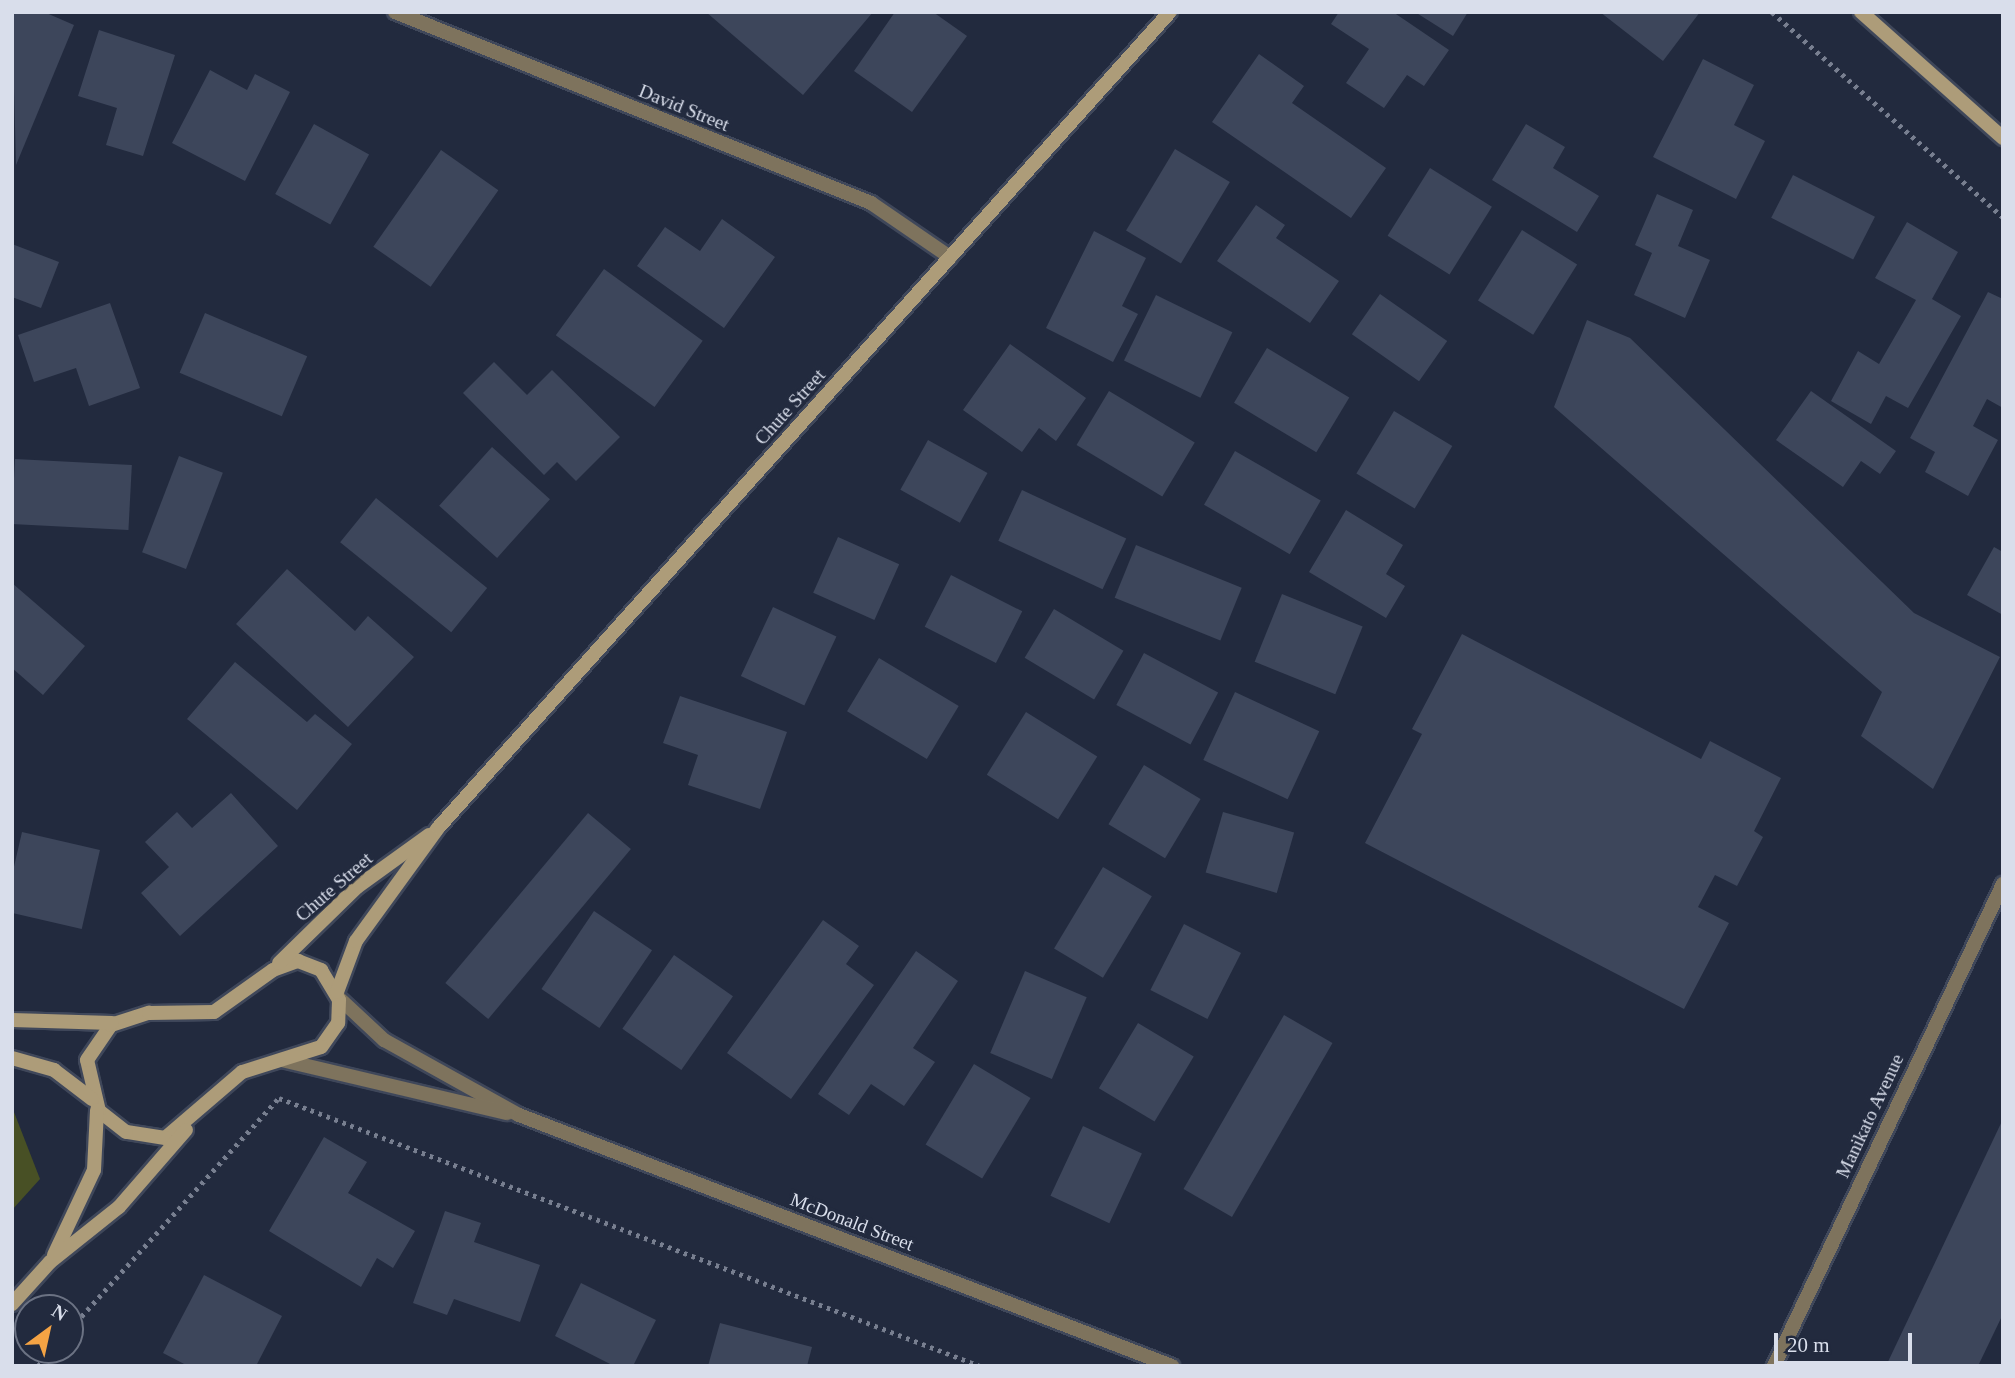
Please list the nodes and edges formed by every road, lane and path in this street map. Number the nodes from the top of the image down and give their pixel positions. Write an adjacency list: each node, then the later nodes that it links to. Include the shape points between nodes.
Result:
1 (395, 12): 7 (street, David Street, via 871,203)
2 (1170, 12): 7 (street, Chute Street)
3 (1772, 12): 6 (path)
4 (1861, 12): 5 (street)
5 (2003, 138)
6 (2003, 217)
7 (950, 257): 8 (street, Chute Street)
8 (438, 828): 10 (street, Chute Street, via 357,887); 11 (street, Chute Street, via 356,941)
9 (2003, 884): 24 (street, Manikato Avenue)
10 (260, 979): 11 (street, via 282,965 304,961 321,970); 13 (street, via 214,1012 149,1013)
11 (338, 995): 15 (street, Chute Street, via 338,1024 327,1042); 17 (street, McDonald Street, via 377,1036)
12 (12, 1020): 13 (street, via 88,1027)
13 (119, 1021): 16 (street, via 89,1054)
14 (12, 1058): 16 (street, via 54,1070)
15 (273, 1060): 17 (street, McDonald Street); 18 (street, Chute Street, via 235,1076)
16 (94, 1103): 18 (street, via 118,1128 152,1138 172,1136); 19 (street, via 94,1170)
17 (519, 1115): 23 (street, McDonald Street)
18 (195, 1118): 19 (street, via 119,1207)
19 (50, 1262): 20 (street)
20 (12, 1304)
21 (84, 1314): 22 (path, via 279,1098)
22 (980, 1366)
23 (1172, 1366)
24 (1774, 1366)

